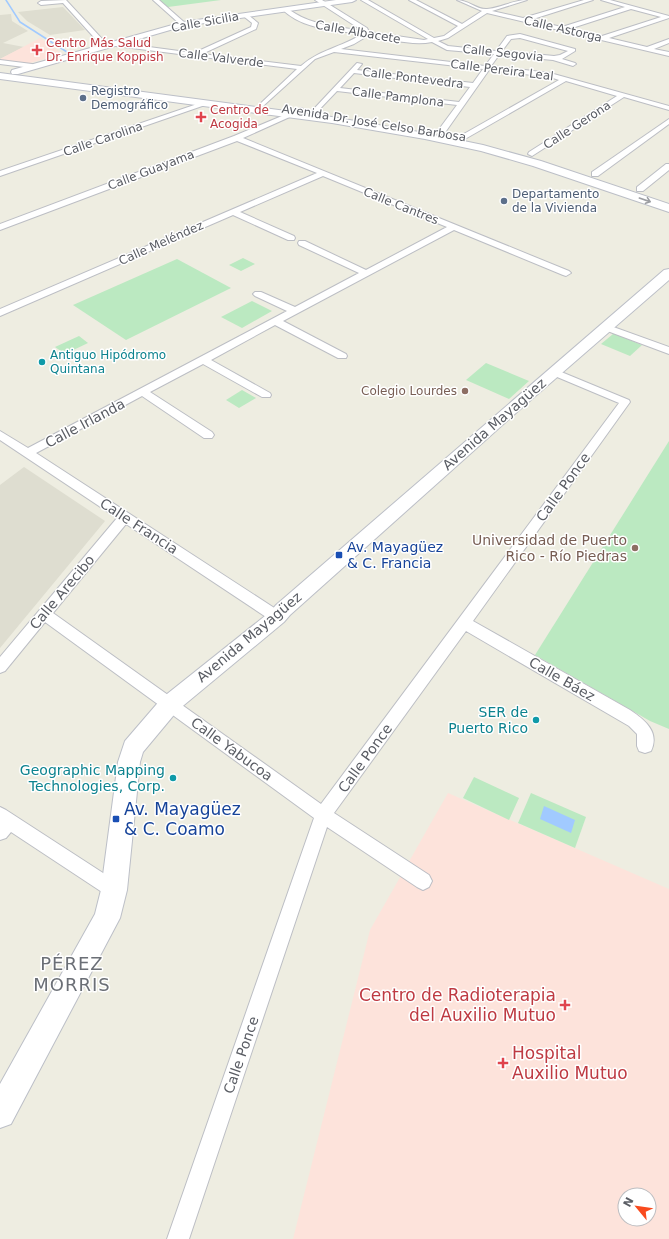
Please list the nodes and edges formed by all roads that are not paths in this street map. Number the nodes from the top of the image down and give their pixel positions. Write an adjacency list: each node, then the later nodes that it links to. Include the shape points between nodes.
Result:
1 (64, 0): 11 (street); 25 (street, Calle Valverde, via 102,43)
2 (156, 0): 18 (street)
3 (352, 0): 10 (main road, Calle Sicilia)
4 (364, 0): 23 (street, Calle Segovia)
5 (412, 0): 19 (street)
6 (460, 0): 14 (street, Calle Astorga)
7 (524, 0): 14 (street)
8 (590, 0): 17 (street)
9 (604, 0): 12 (street)
10 (322, 2): 13 (main road, Calle Sicilia); 21 (street, via 365,29)
11 (41, 4)
12 (631, 7): 16 (street); 20 (street)
13 (285, 9): 15 (main road, Calle Sicilia); 21 (street, Calle Albacete, via 311,24)
14 (486, 11): 17 (street, Calle Astorga); 19 (street)
15 (245, 15): 18 (main road, Calle Sicilia); 31 (street, via 255,24 254,28)
16 (668, 18): 22 (street)
17 (523, 20): 20 (street, Calle Astorga)
18 (183, 24): 25 (main road, Calle Sicilia)
19 (462, 26): 23 (street, via 446,37)
20 (562, 29): 22 (street, Calle Astorga)
21 (367, 34): 23 (street, Calle Albacete, via 413,41); 27 (street, via 352,43)
22 (603, 39): 26 (street, Calle Astorga)
23 (434, 40): 28 (street, Calle Segovia, via 447,48)
24 (669, 41): 26 (street)
25 (108, 44): 31 (street, Calle Valverde); 35 (main road, Calle Sicilia)
26 (646, 49): 30 (street, Calle Astorga)
27 (331, 50): 29 (street, Calle Pereira Leal); 36 (street, via 313,58)
28 (497, 53): 32 (street, Calle Segovia); 32 (street, via 509,36 520,36 573,50 562,57); 37 (street)
29 (368, 54): 37 (street, Calle Pereira Leal); 38 (street)
30 (669, 54)
31 (193, 55): 36 (street, Calle Valverde)
32 (554, 58): 34 (street, Calle Segovia)
33 (0, 62): 35 (street)
34 (573, 64)
35 (32, 66): 39 (main road, Calle Sicilia)
36 (302, 68): 48 (street)
37 (486, 68): 41 (street, Calle Pereira Leal); 42 (street)
38 (353, 71): 42 (street, Calle Pontevedra); 43 (street)
39 (15, 72): 40 (main road, Avenida Dr. José Celso Barbosa); 46 (main road, Avenida Dr. José Celso Barbosa)
40 (1, 75): 45 (main road, Avenida Dr. José Celso Barbosa)
41 (565, 79): 44 (street, Calle Pereira Leal); 54 (street)
42 (473, 85): 47 (street)
43 (336, 89): 47 (street, Calle Pamplona); 51 (street)
44 (623, 95): 49 (street, Calle Pereira Leal); 56 (street, Calle Gerona)
45 (206, 103): 46 (main road); 50 (main road, Avenida Dr. José Celso Barbosa); 58 (street, Calle Carolina)
46 (247, 103): 48 (main road, Avenida Dr. José Celso Barbosa)
47 (461, 104): 53 (street)
48 (262, 105): 50 (main road, Avenida Dr. José Celso Barbosa)
49 (669, 108)
50 (297, 112): 51 (main road, Avenida Dr. José Celso Barbosa); 55 (street, Calle Guayama); 63 (main road, Avenida Dr. José Celso Barbosa, one-way to 63, via 405,131 484,149 589,180)
51 (314, 112): 53 (main road, Avenida Dr. José Celso Barbosa)
52 (669, 121): 60 (street)
53 (441, 132): 54 (main road, Avenida Dr. José Celso Barbosa)
54 (465, 137): 56 (main road, Avenida Dr. José Celso Barbosa)
55 (236, 138): 59 (street, Calle Cantres); 65 (street, Calle Guayama)
56 (532, 154): 60 (main road, Avenida Dr. José Celso Barbosa)
57 (669, 166): 61 (street)
58 (0, 174)
59 (322, 174): 64 (street, Calle Meléndez); 66 (street, Calle Cantres)
60 (595, 174): 61 (main road, Avenida Dr. José Celso Barbosa)
61 (640, 189): 62 (main road, Avenida Dr. José Celso Barbosa)
62 (669, 199)
63 (669, 208)
64 (233, 212): 67 (street); 74 (street, Calle Meléndez)
65 (0, 227)
66 (453, 227): 69 (street, Calle Irlanda); 70 (street, Calle Cantres)
67 (291, 238)
68 (302, 243): 69 (street)
69 (366, 273): 73 (street, Calle Irlanda)
70 (566, 273)
71 (669, 273): 76 (main road, Avenida Mayagüez)
72 (258, 294): 73 (street)
73 (295, 311): 75 (street, Calle Irlanda)
74 (0, 314)
75 (275, 321): 78 (street); 79 (street, Calle Irlanda)
76 (606, 327): 77 (street); 80 (main road, Avenida Mayagüez)
77 (669, 351)
78 (342, 356)
79 (204, 360): 81 (street, Calle Irlanda); 82 (street)
80 (554, 372): 88 (main road, Avenida Mayagüez); 89 (street, Calle Ponce, via 625,402)
81 (143, 392): 84 (street); 85 (street, Calle Irlanda)
82 (266, 395)
83 (0, 435): 85 (street, Calle Francia)
84 (208, 435)
85 (27, 453): 86 (street, Calle Francia)
86 (124, 517): 87 (street, Calle Arecibo); 88 (street, Calle Francia)
87 (44, 614): 90 (street, Calle Arecibo); 91 (street, Calle Yabucoa)
88 (277, 617): 91 (main road, Avenida Mayagüez)
89 (464, 623): 92 (street, Calle Báez, via 625,715 642,727 646,739); 93 (street, Calle Ponce)
90 (0, 667)
91 (170, 704): 93 (street, Calle Yabucoa); 96 (main road, Avenida Mayagüez, via 133,748 129,762)
92 (645, 746)
93 (323, 815): 95 (street, Calle Yabucoa); 98 (street, Calle Ponce)
94 (3, 822): 96 (street)
95 (423, 881)
96 (114, 890): 97 (main road, Avenida Mayagüez, via 107,918 97,939)
97 (0, 1112)
98 (178, 1239)

